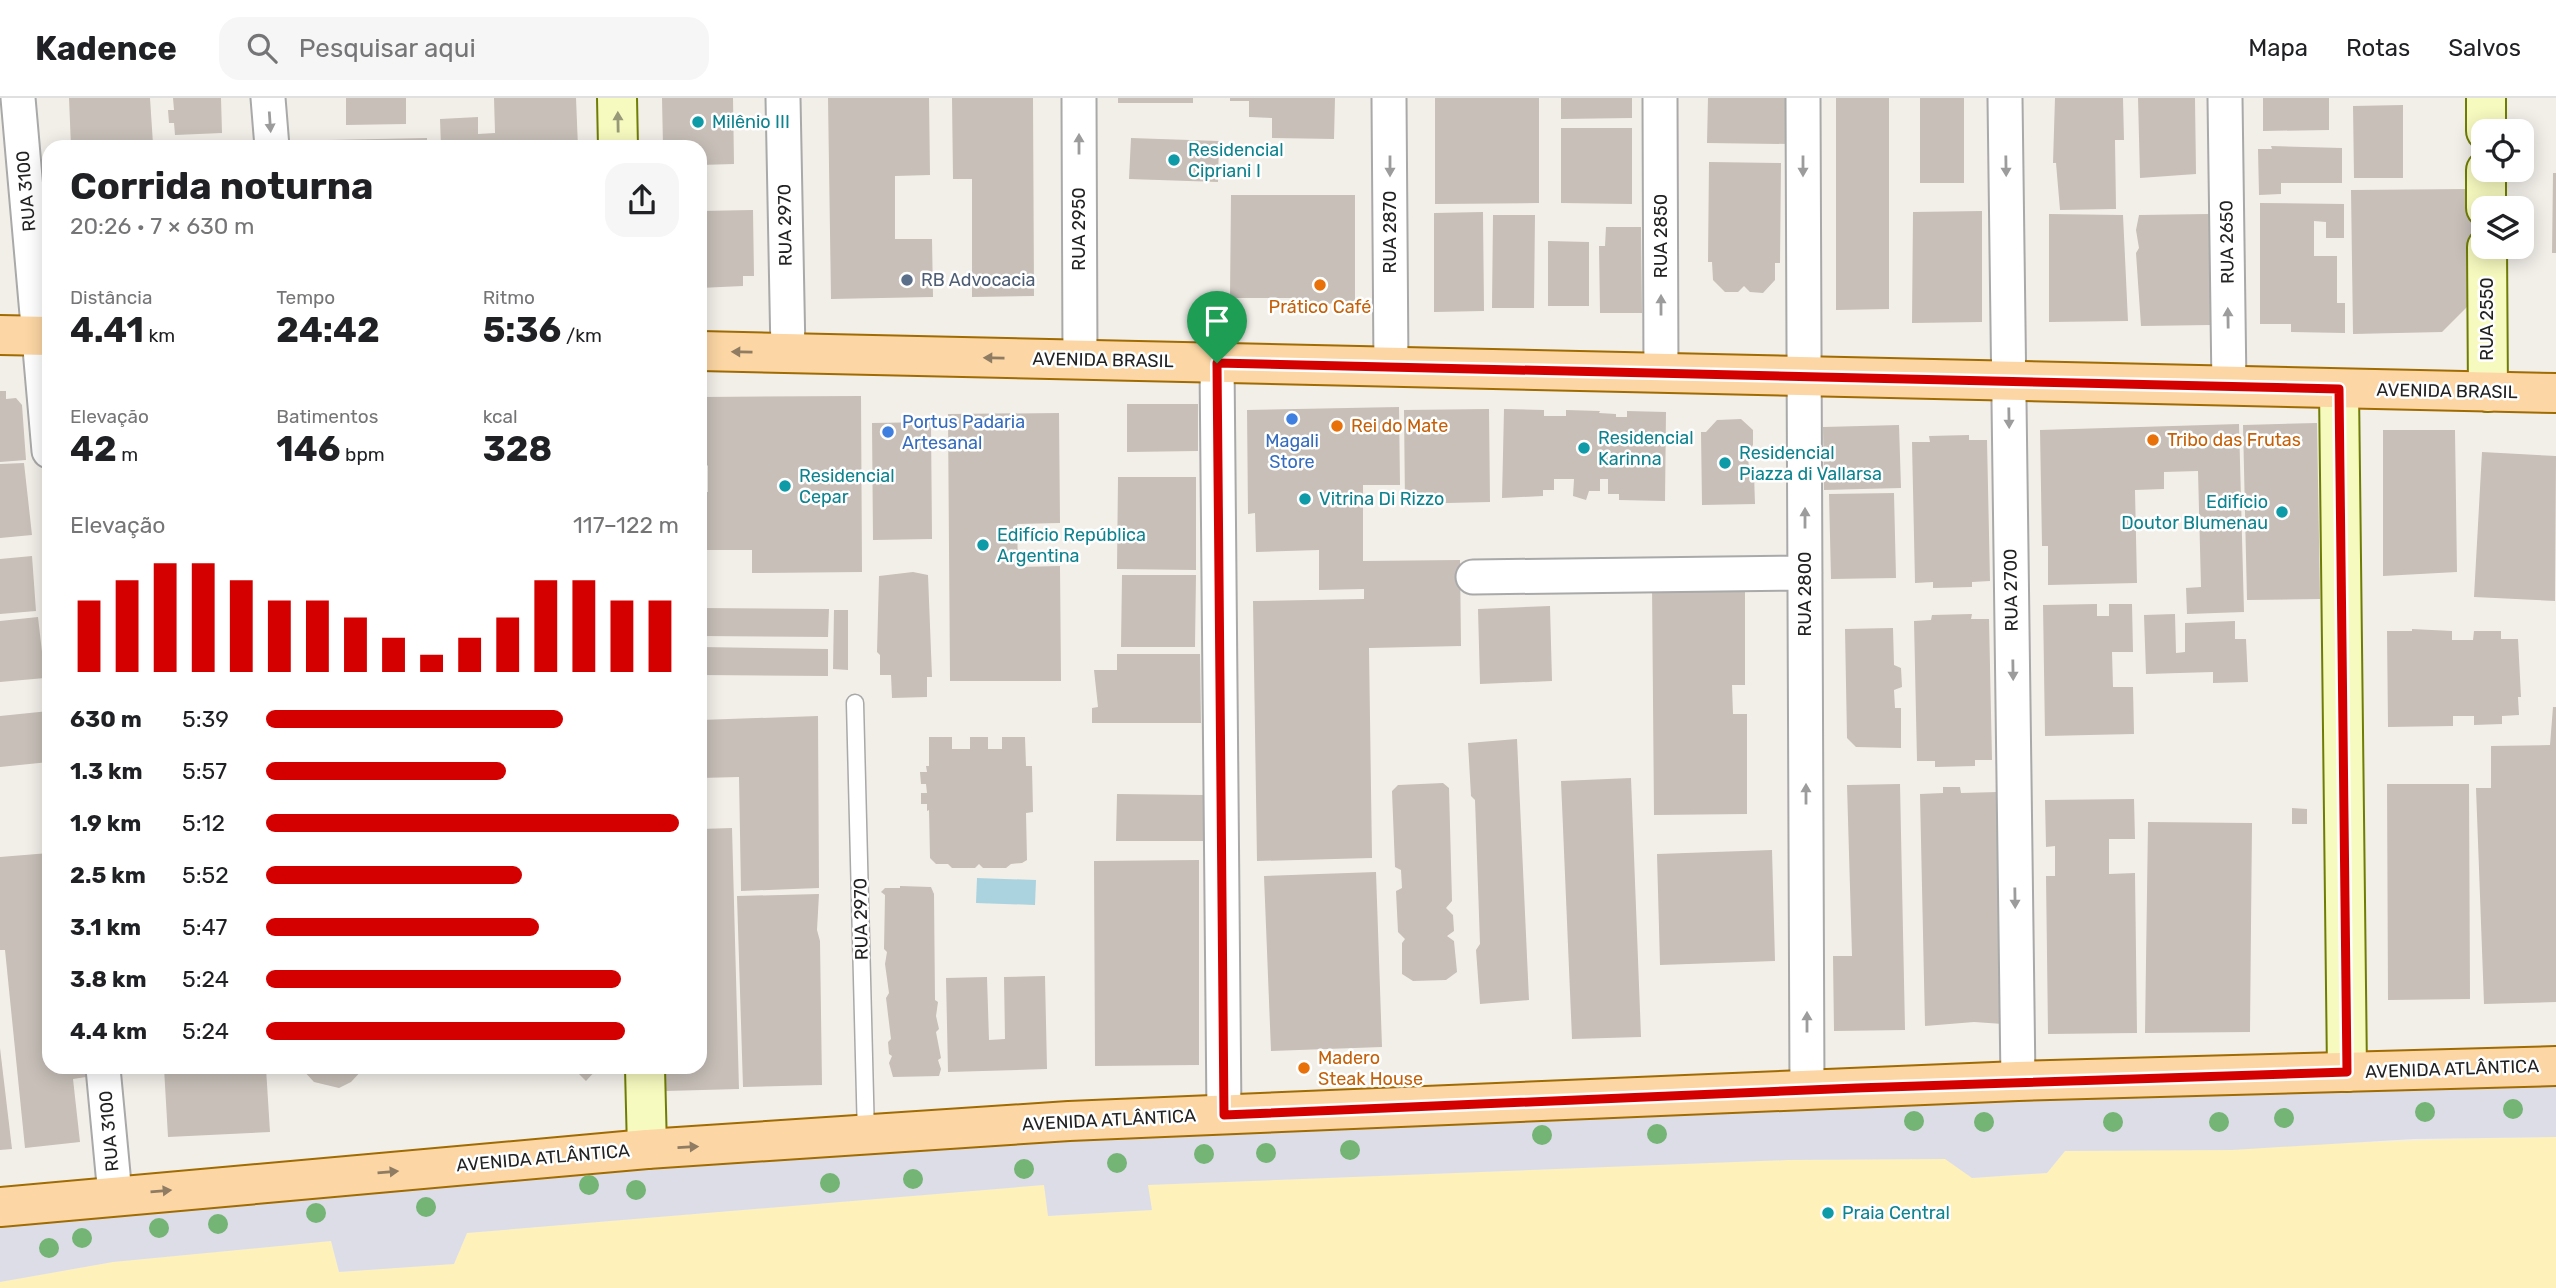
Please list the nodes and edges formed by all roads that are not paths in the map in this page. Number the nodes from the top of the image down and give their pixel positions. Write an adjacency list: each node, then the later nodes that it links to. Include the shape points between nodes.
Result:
1 (18, 98): 16 (street, RUA 3100)
2 (268, 98): 13 (street, one-way to 13)
3 (617, 98): 14 (street, one-way to 3)
4 (783, 98): 20 (street, RUA 2970)
5 (1079, 98): 21 (street, RUA 2950, one-way to 5)
6 (1389, 98): 23 (street, RUA 2870, one-way to 23)
7 (1660, 98): 24 (street, RUA 2850, one-way to 7)
8 (1803, 98): 25 (street, RUA 2800, one-way to 25)
9 (2005, 98): 26 (street, RUA 2700, one-way to 26)
10 (2225, 98): 27 (street, RUA 2650, one-way to 10)
11 (2486, 98): 12 (street)
12 (2486, 119)
13 (271, 140)
14 (618, 140)
15 (2487, 259): 29 (street, RUA 2550)
16 (42, 318)
17 (0, 335): 18 (main road)
18 (42, 336)
19 (707, 351): 20 (main road, AVENIDA BRASIL, one-way to 19)
20 (788, 353): 21 (main road, AVENIDA BRASIL, one-way to 20)
21 (1080, 360): 22 (main road, AVENIDA BRASIL)
22 (1217, 363): 23 (main road, AVENIDA BRASIL); 40 (street)
23 (1391, 367): 24 (main road, AVENIDA BRASIL)
24 (1661, 373): 25 (main road, AVENIDA BRASIL)
25 (1804, 376): 26 (main road, AVENIDA BRASIL); 31 (street, RUA 2800, one-way to 25)
26 (2009, 381): 27 (main road, AVENIDA BRASIL); 38 (street, RUA 2700, one-way to 38)
27 (2229, 386): 28 (main road, AVENIDA BRASIL)
28 (2339, 389): 29 (main road, AVENIDA BRASIL); 35 (street)
29 (2488, 392): 30 (main road, AVENIDA BRASIL)
30 (2556, 394)
31 (1805, 573): 32 (street); 39 (street, RUA 2800, one-way to 31)
32 (1472, 577)
33 (855, 703): 41 (lane, RUA 2970)
34 (2556, 1066): 35 (main road, AVENIDA ATLÂNTICA)
35 (2347, 1072): 38 (main road, AVENIDA ATLÂNTICA)
36 (104, 1074): 43 (street, RUA 3100)
37 (645, 1074): 42 (street)
38 (2018, 1082): 39 (main road, AVENIDA ATLÂNTICA)
39 (1807, 1090): 40 (main road, AVENIDA ATLÂNTICA)
40 (1224, 1115): 41 (main road, AVENIDA ATLÂNTICA)
41 (866, 1136): 42 (main road, AVENIDA ATLÂNTICA, one-way to 41)
42 (647, 1149): 43 (main road, AVENIDA ATLÂNTICA, one-way to 42)
43 (115, 1195): 44 (main road, AVENIDA ATLÂNTICA)
44 (0, 1207)

